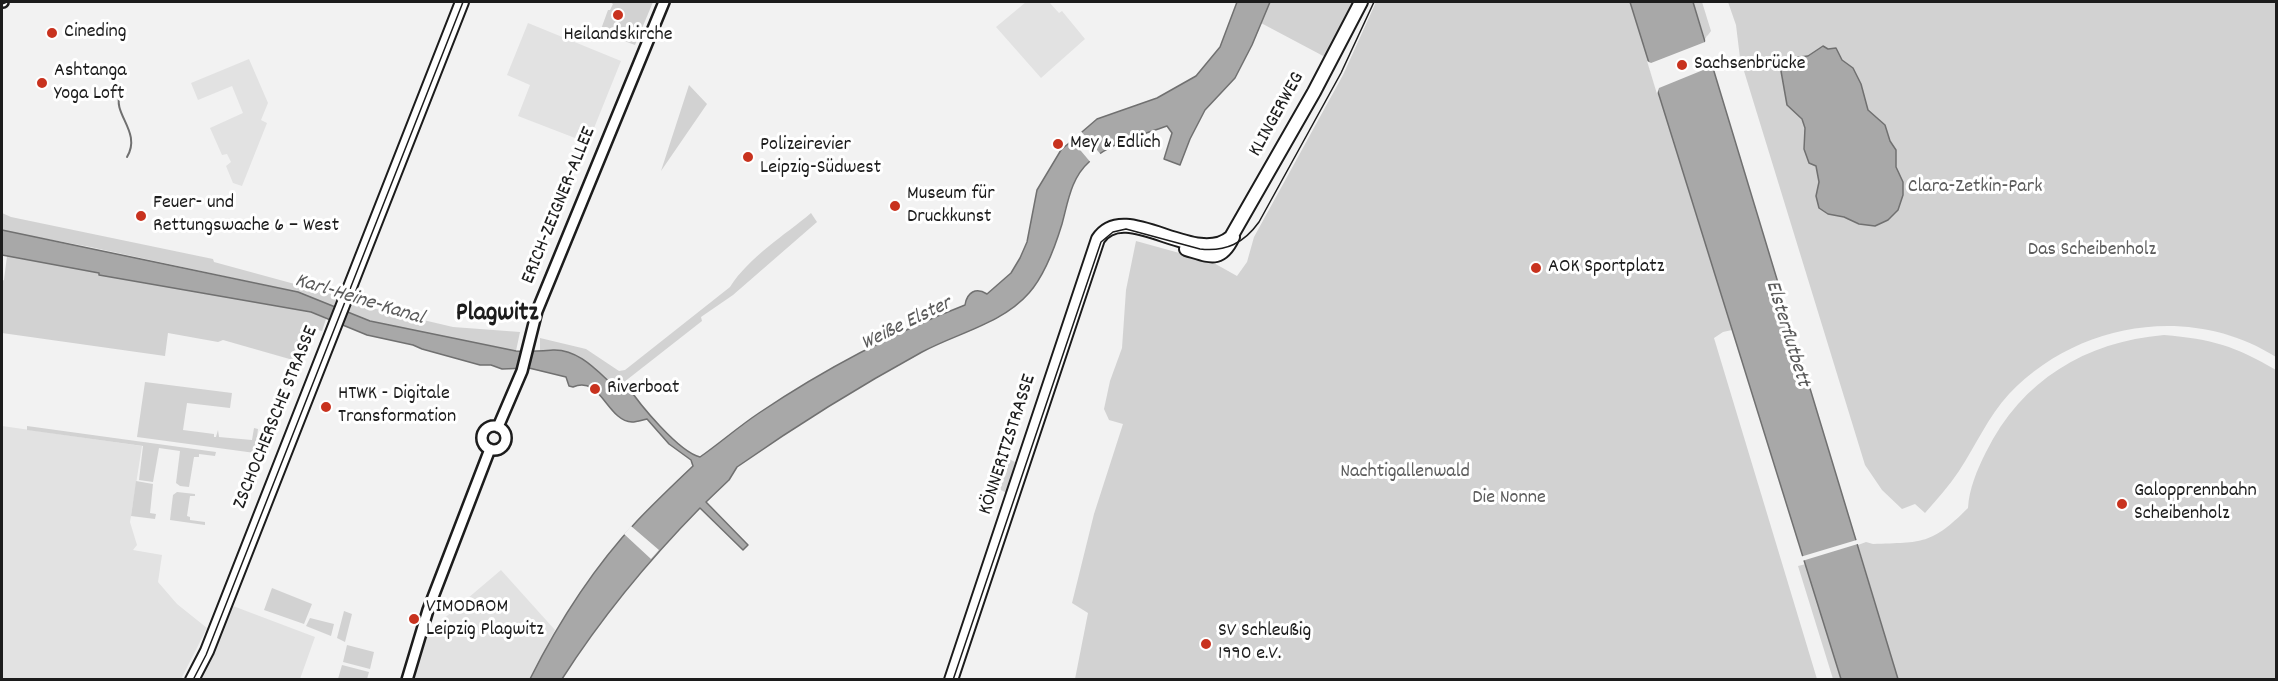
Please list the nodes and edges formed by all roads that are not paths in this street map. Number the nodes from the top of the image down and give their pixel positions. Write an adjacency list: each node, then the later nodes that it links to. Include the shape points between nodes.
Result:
1 (462, 2): 8 (main road, ZSCHOCHERSCHE STRASSE, via 207,651)
2 (664, 2): 6 (street, ERICH-ZEIGNER-ALLEE, via 537,311 522,370)
3 (1361, 2): 4 (main road, KLINGERWEG)
4 (1224, 247): 5 (main road, KÖNNERITZSTRASSE, via 1200,245 1126,226 1111,228 1100,235); 5 (main road, via 1221,255 1211,256 1126,232 1113,234)
5 (1094, 249): 10 (main road, KÖNNERITZSTRASSE)
6 (498, 427): 7 (street, via 483,433 483,442); 7 (street, via 504,431 505,442 498,449)
7 (490, 449): 9 (street, via 428,610)
8 (192, 680)
9 (407, 680)
10 (951, 680)

